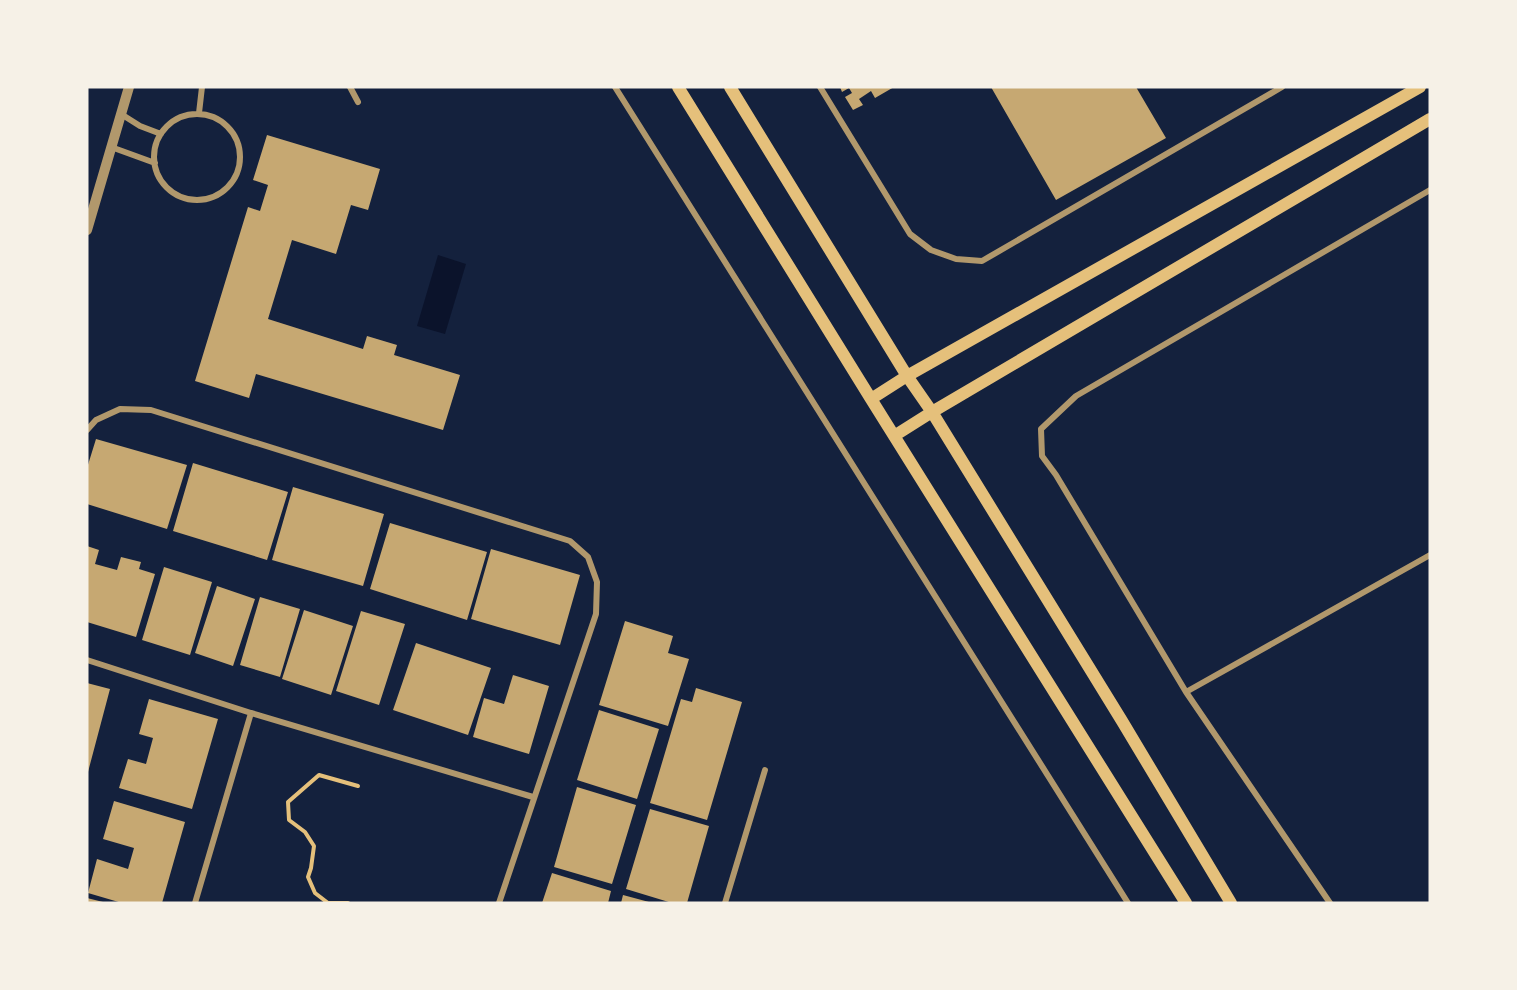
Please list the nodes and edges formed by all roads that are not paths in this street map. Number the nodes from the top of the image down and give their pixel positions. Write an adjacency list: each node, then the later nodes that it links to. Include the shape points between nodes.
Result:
1 (129, 87): 12 (street)
2 (202, 87): 11 (street)
3 (350, 87): 10 (street)
4 (615, 87): 33 (street)
5 (678, 87): 20 (main road)
6 (730, 87): 19 (main road)
7 (820, 87): 8 (street, via 910,234 930,250 956,260 982,261)
8 (1282, 87)
9 (1420, 87): 19 (main road)
10 (358, 102)
11 (199, 113): 14 (street, via 168,124); 16 (street, via 216,117 230,127 239,142 238,175 227,189 213,198 196,201 179,197 165,186)
12 (121, 114): 14 (street); 15 (street)
13 (1430, 119): 21 (main road)
14 (161, 134): 16 (street)
15 (111, 147): 16 (street); 18 (street)
16 (155, 163)
17 (1430, 190): 26 (street, via 1076,396 1041,429 1042,456)
18 (87, 230)
19 (907, 376): 20 (main road); 21 (main road)
20 (871, 399): 23 (main road)
21 (932, 412): 23 (main road); 35 (main road)
22 (87, 430): 29 (street, via 96,420 120,409 151,410 570,541 588,557 597,582 596,614)
23 (894, 436): 34 (main road)
24 (1430, 555): 26 (street)
25 (87, 660): 27 (street)
26 (1186, 692): 36 (street)
27 (251, 713): 29 (street); 30 (street)
28 (765, 770): 32 (street)
29 (533, 797): 31 (street)
30 (195, 903)
31 (499, 903)
32 (725, 903)
33 (1128, 903)
34 (1186, 903)
35 (1231, 903)
36 (1330, 903)

